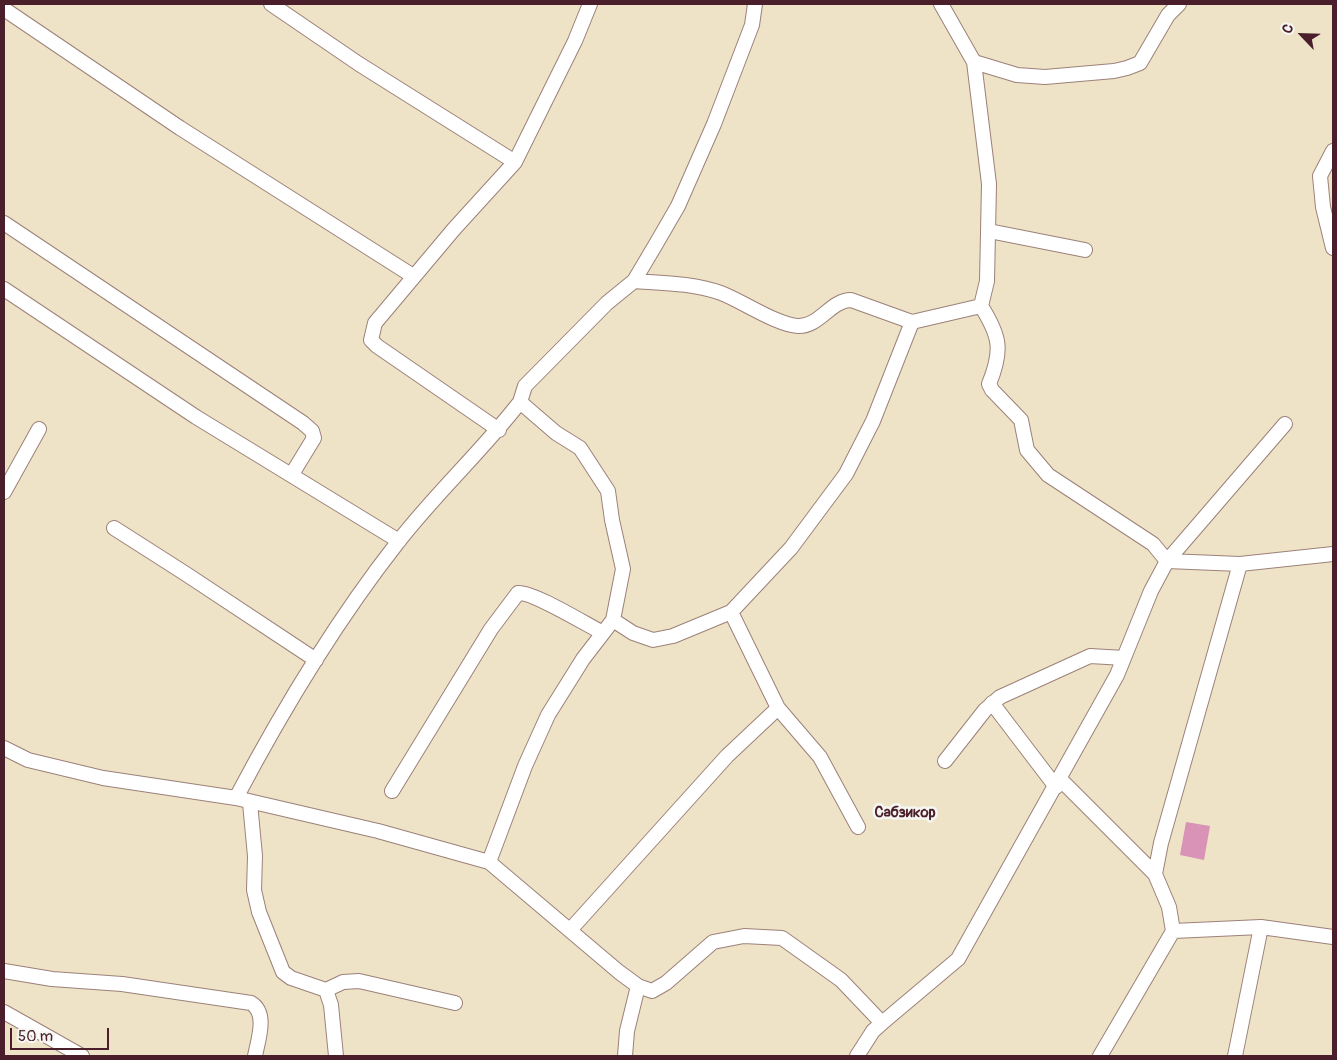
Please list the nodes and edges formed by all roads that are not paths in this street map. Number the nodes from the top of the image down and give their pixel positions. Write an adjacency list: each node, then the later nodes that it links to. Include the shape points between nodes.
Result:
1 (271, 4): 9 (street, via 358,64)
2 (590, 4): 9 (street)
3 (755, 4): 15 (street, via 752,25 732,78 678,206)
4 (941, 4): 7 (street)
5 (1179, 4): 7 (street, via 1168,15 1140,63 1114,72 1046,77 1017,75)
6 (4, 9): 14 (street, via 180,128)
7 (974, 62): 11 (street, via 989,184)
8 (1333, 151): 12 (street, via 1320,176 1323,207)
9 (515, 162): 14 (street)
10 (4, 223): 23 (street, via 303,422 314,438)
11 (988, 231): 13 (street); 17 (street, via 987,281)
12 (1333, 248)
13 (1085, 250)
14 (414, 276): 22 (street, via 375,323 371,340)
15 (634, 281): 18 (street, via 678,284 720,293 798,326 812,322 842,300 851,300); 19 (street, via 607,303 525,386)
16 (4, 289): 23 (street, via 196,417)
17 (981, 306): 18 (street); 28 (street, via 995,328 997,342 998,357 989,384 1022,420 1027,450 1034,461 1048,475 1153,544)
18 (912, 322): 30 (street, via 873,422 846,474 791,548)
19 (520, 402): 22 (street); 31 (street, via 556,433 580,448 608,491 623,570)
20 (1285, 424): 28 (street)
21 (39, 429): 24 (street)
22 (499, 430): 26 (street)
23 (292, 474): 26 (street)
24 (4, 492)
25 (114, 528): 34 (street)
26 (399, 540): 34 (street)
27 (1333, 554): 29 (street)
28 (1167, 561): 29 (street); 33 (street)
29 (1240, 564): 45 (street)
30 (731, 612): 31 (street, via 673,636 653,640 633,633); 36 (street)
31 (613, 620): 32 (street)
32 (603, 633): 40 (street, via 537,598 518,593 491,629); 44 (street, via 548,715 525,766)
33 (1124, 658): 35 (street, via 1090,656); 39 (street)
34 (316, 660): 41 (street)
35 (992, 703): 38 (street); 39 (street)
36 (778, 708): 43 (street, via 820,757); 47 (street, via 727,756)
37 (4, 748): 41 (street, via 28,760 104,778)
38 (945, 762)
39 (1058, 783): 45 (street); 55 (street, via 958,959)
40 (392, 791)
41 (236, 798): 42 (street)
42 (250, 803): 44 (street, via 378,831); 52 (street, via 255,856 254,890 259,912 283,972)
43 (858, 826)
44 (490, 862): 47 (street)
45 (1155, 874): 48 (street, via 1169,907)
46 (1261, 927): 48 (street); 49 (street); 62 (street)
47 (572, 929): 51 (street)
48 (1173, 931): 61 (street)
49 (1333, 937)
50 (4, 971): 57 (street, via 251,1003 258,1007 261,1017)
51 (638, 986): 55 (street, via 652,991 666,983 713,942 744,936 782,938 841,980); 59 (street, via 627,1031)
52 (326, 990): 53 (street, via 343,982 359,981); 58 (street, via 331,1005)
53 (455, 1003)
54 (4, 1012): 56 (street)
55 (882, 1023): 60 (street)
56 (82, 1056)
57 (255, 1056)
58 (336, 1056)
59 (625, 1056)
60 (857, 1056)
61 (1100, 1056)
62 (1235, 1056)

